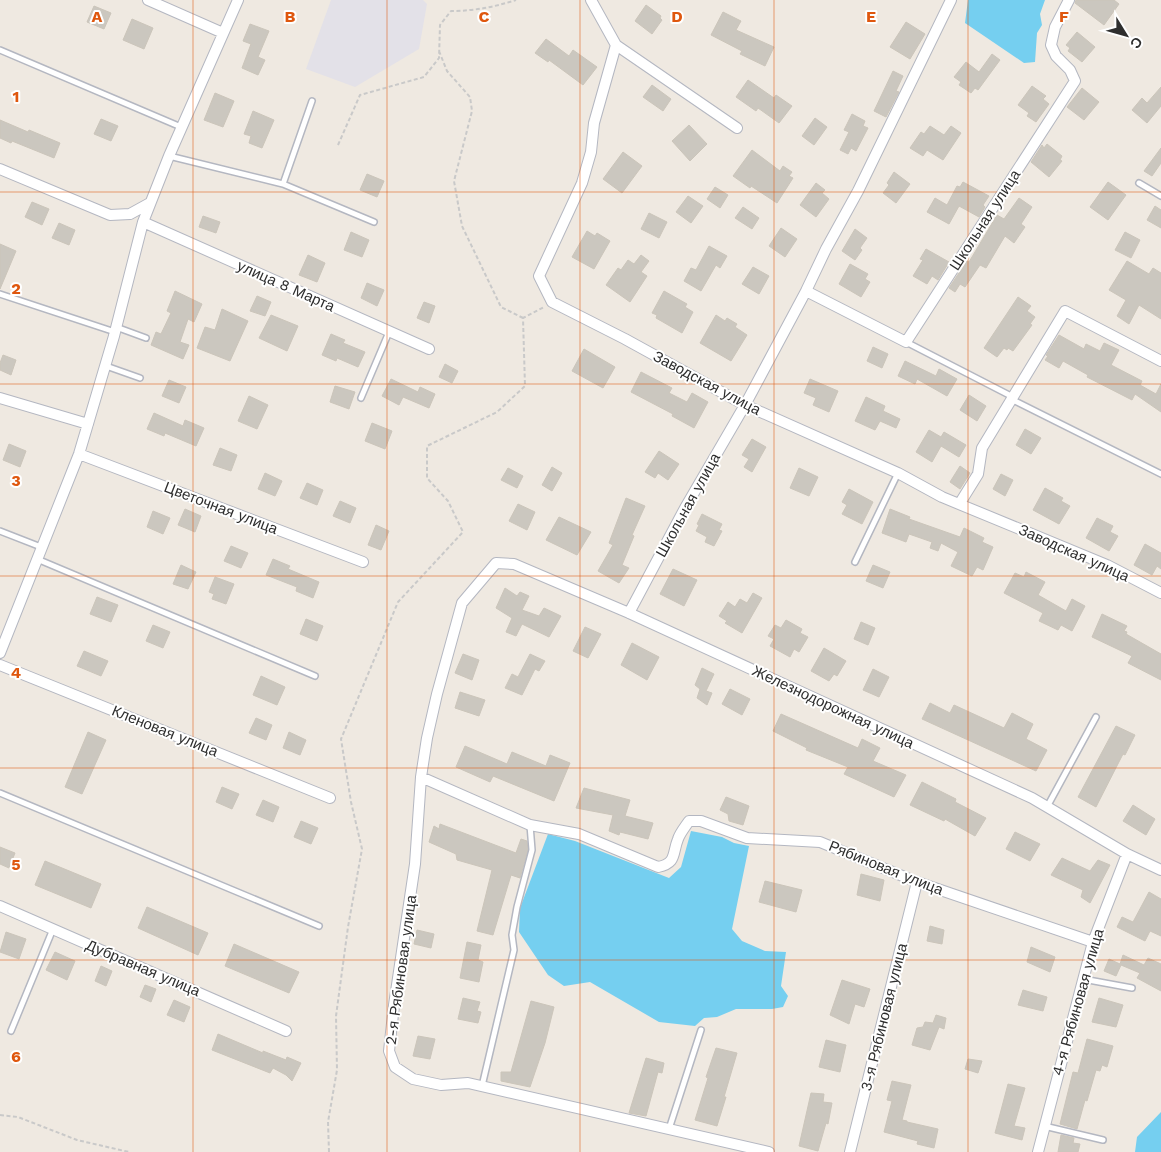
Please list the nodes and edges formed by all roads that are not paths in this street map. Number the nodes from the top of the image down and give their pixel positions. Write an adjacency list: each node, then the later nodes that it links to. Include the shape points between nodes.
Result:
1 (148, 0): 6 (street)
2 (238, 0): 6 (street)
3 (591, 0): 7 (street)
4 (951, 0): 20 (street, Школьная улица)
5 (1069, 0): 25 (street, Школьная улица, via 1055,27 1051,45 1075,81)
6 (222, 34): 10 (street)
7 (616, 45): 11 (street); 33 (street, Заводская улица, via 594,123 591,152 582,183 539,276 552,302 625,338)
8 (0, 50): 10 (lane)
9 (312, 101): 15 (lane)
10 (182, 127): 12 (street)
11 (737, 128)
12 (169, 156): 15 (lane); 17 (street)
13 (0, 168): 17 (street, via 110,215 130,214)
14 (1139, 183): 16 (lane)
15 (283, 184): 19 (lane)
16 (1161, 196)
17 (150, 203): 18 (street)
18 (143, 222): 22 (street); 23 (street, улица 8 Марта)
19 (374, 222)
20 (806, 291): 25 (street); 33 (street, Школьная улица)
21 (0, 294): 22 (lane)
22 (115, 330): 24 (lane); 28 (street)
23 (389, 332): 26 (street, улица 8 Марта); 31 (lane)
24 (146, 338)
25 (906, 342): 32 (lane)
26 (429, 349)
27 (1161, 361): 32 (street, via 1065,311)
28 (105, 366): 29 (lane); 34 (street)
29 (140, 378)
30 (0, 398): 34 (street)
31 (361, 398)
32 (1012, 398): 37 (lane); 38 (street, via 982,448 978,474)
33 (745, 405): 36 (street, Заводская улица); 46 (street, Школьная улица)
34 (88, 424): 35 (street)
35 (79, 454): 40 (street); 42 (street, Цветочная улица)
36 (898, 473): 38 (street, Заводская улица); 43 (lane)
37 (1161, 474)
38 (960, 503): 45 (street, Заводская улица, via 1107,565)
39 (0, 531): 40 (lane)
40 (41, 547): 41 (street)
41 (37, 559): 47 (street); 50 (lane)
42 (363, 562)
43 (855, 562)
44 (496, 563): 46 (street, Железнодорожная улица, via 514,564); 52 (street, 2-я Рябиновая улица, via 462,603 437,694)
45 (1161, 593)
46 (629, 613): 55 (street, Железнодорожная улица)
47 (3, 634): 48 (street)
48 (0, 653)
49 (0, 665): 54 (street, Кленовая улица)
50 (315, 676)
51 (1096, 718): 55 (lane)
52 (421, 777): 56 (street, Рябиновая улица); 69 (street, 2-я Рябиновая улица, via 416,864 389,1051 395,1067 413,1078 442,1086 468,1082)
53 (0, 793): 61 (lane)
54 (330, 798)
55 (1047, 807): 57 (street, Железнодорожная улица)
56 (530, 825): 59 (street, Рябиновая улица, via 579,834 658,867 666,866 673,858 678,838 689,821 701,821 747,838 820,842); 69 (lane, via 532,850 517,907 512,936 514,950)
57 (1126, 854): 58 (street, Железнодорожная улица); 63 (street, 4-я Рябиновая улица)
58 (1161, 870)
59 (917, 882): 63 (street, Рябиновая улица); 74 (street, 3-я Рябиновая улица)
60 (0, 906): 62 (street, Дубравная улица)
61 (320, 926)
62 (53, 929): 66 (street, Дубравная улица); 68 (lane)
63 (1093, 942): 64 (street, 4-я Рябиновая улица)
64 (1083, 979): 65 (lane); 70 (street, 4-я Рябиновая улица)
65 (1132, 988)
66 (286, 1030)
67 (701, 1030): 71 (lane)
68 (11, 1031)
69 (482, 1086): 71 (street, 2-я Рябиновая улица)
70 (1044, 1126): 72 (lane); 75 (street, 4-я Рябиновая улица)
71 (668, 1130): 73 (street, 2-я Рябиновая улица)
72 (1103, 1140)
73 (769, 1152)
74 (850, 1152)
75 (1038, 1152)

